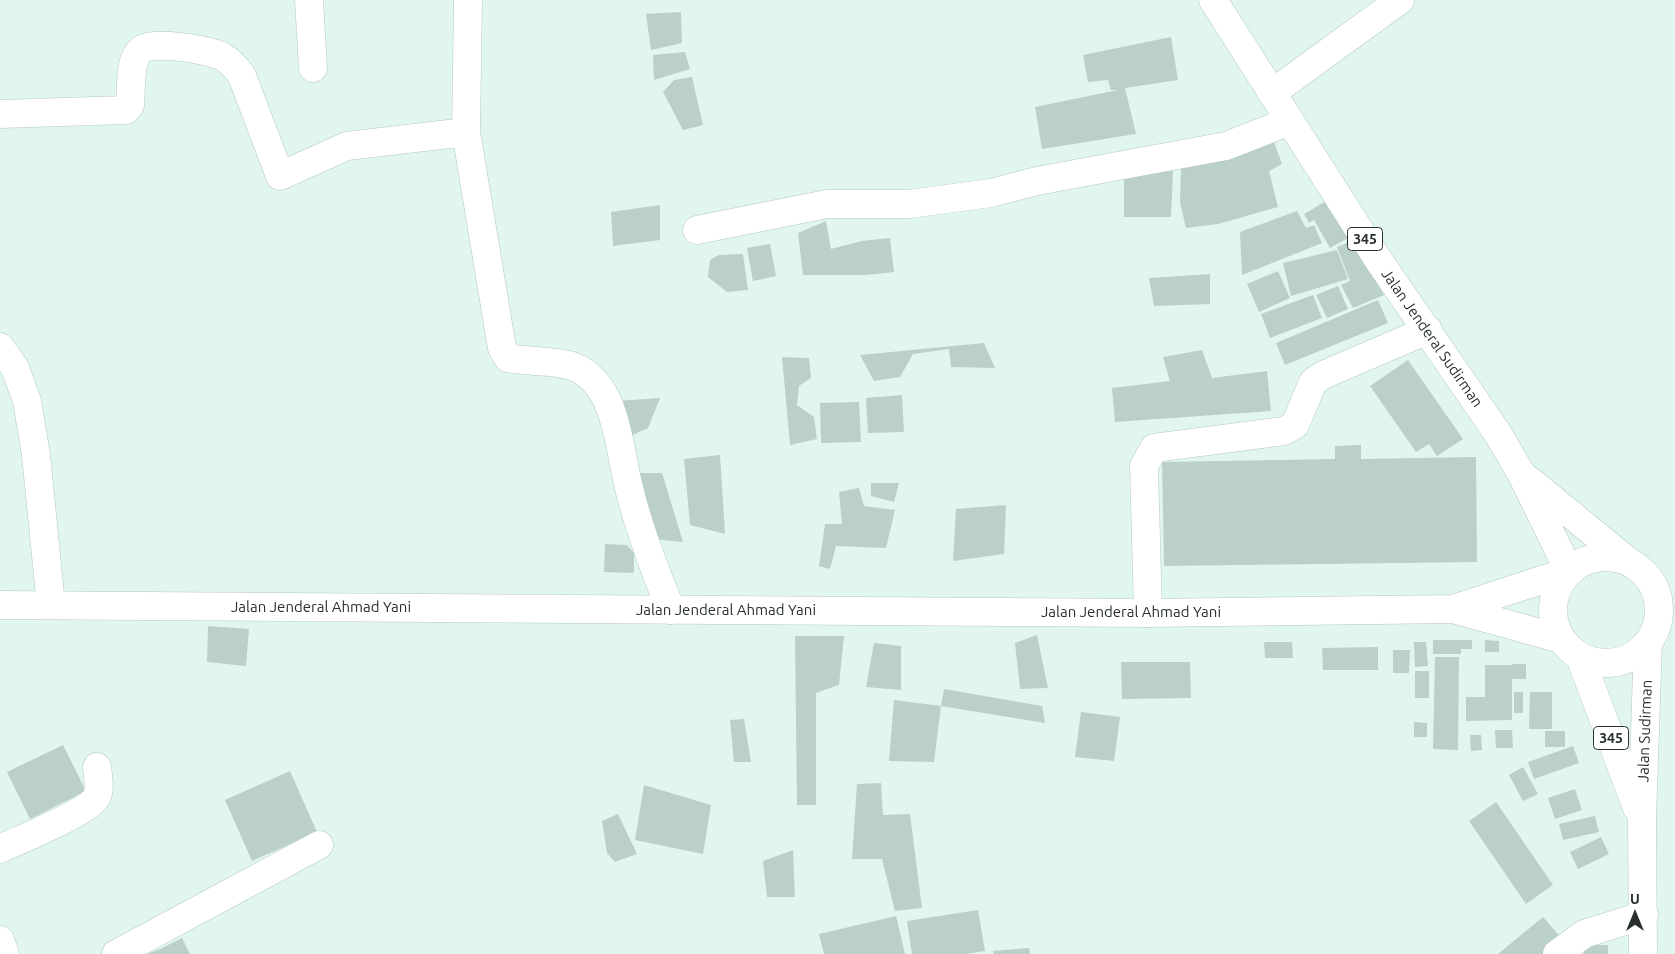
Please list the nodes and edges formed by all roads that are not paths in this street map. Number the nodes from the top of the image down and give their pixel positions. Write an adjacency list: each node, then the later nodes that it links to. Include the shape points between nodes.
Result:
1 (310, 0): 5 (main road)
2 (468, 0): 9 (main road)
3 (1213, 0): 6 (main road, Jalan Jenderal Sudirman / 345)
4 (1400, 0): 6 (main road)
5 (313, 68)
6 (1272, 94): 8 (main road, Jalan Jenderal Sudirman / 345)
7 (0, 114): 9 (main road, via 126,110 130,105 135,58 145,47 155,45 218,54 233,65 242,76 280,176 347,146)
8 (1290, 121): 10 (main road, via 1226,146 1037,180 991,193 909,204 827,204); 11 (main road, Jalan Jenderal Sudirman / 345, via 1379,261)
9 (466, 132): 19 (main road, via 502,348 508,358 573,366 593,380 606,400 618,427 628,488)
10 (696, 230)
11 (1428, 330): 13 (main road, Jalan Jenderal Sudirman / 345); 21 (main road, via 1323,374 1313,382 1295,426 1284,431 1154,448 1144,466)
12 (0, 347): 18 (main road, via 15,368 27,401 36,455)
13 (1522, 475): 14 (main road, Jalan Jenderal Sudirman / 345); 15 (main road, Jalan Jenderal Sudirman / 345)
14 (1631, 563): 15 (main road, via 1599,557); 16 (main road)
15 (1569, 571): 20 (main road, Jalan Jenderal Ahmad Yani); 23 (main road, via 1554,596 1552,611 1555,626)
16 (1664, 592): 22 (main road, via 1659,602)
17 (0, 605): 18 (main road, Jalan Jenderal Ahmad Yani)
18 (51, 605): 19 (main road, Jalan Jenderal Ahmad Yani)
19 (671, 610): 21 (main road, Jalan Jenderal Ahmad Yani)
20 (1453, 610): 21 (main road, Jalan Jenderal Ahmad Yani); 23 (main road, Jalan Jenderal Ahmad Yani)
21 (1148, 613)
22 (1659, 635): 23 (main road, via 1637,653 1616,662 1594,662); 25 (main road, Jalan Sudirman)
23 (1571, 648): 25 (main road, Jalan Sudirman / 345)
24 (97, 767): 27 (main road, via 99,787 96,798 84,808)
25 (1642, 819): 28 (main road, Jalan Sudirman / 345)
26 (318, 845): 31 (main road)
27 (0, 849)
28 (1644, 915): 32 (main road, via 1584,934); 33 (main road, Jalan Sudirman / 345)
29 (0, 940): 30 (main road)
30 (5, 954)
31 (116, 954)
32 (1556, 954)
33 (1644, 954)

